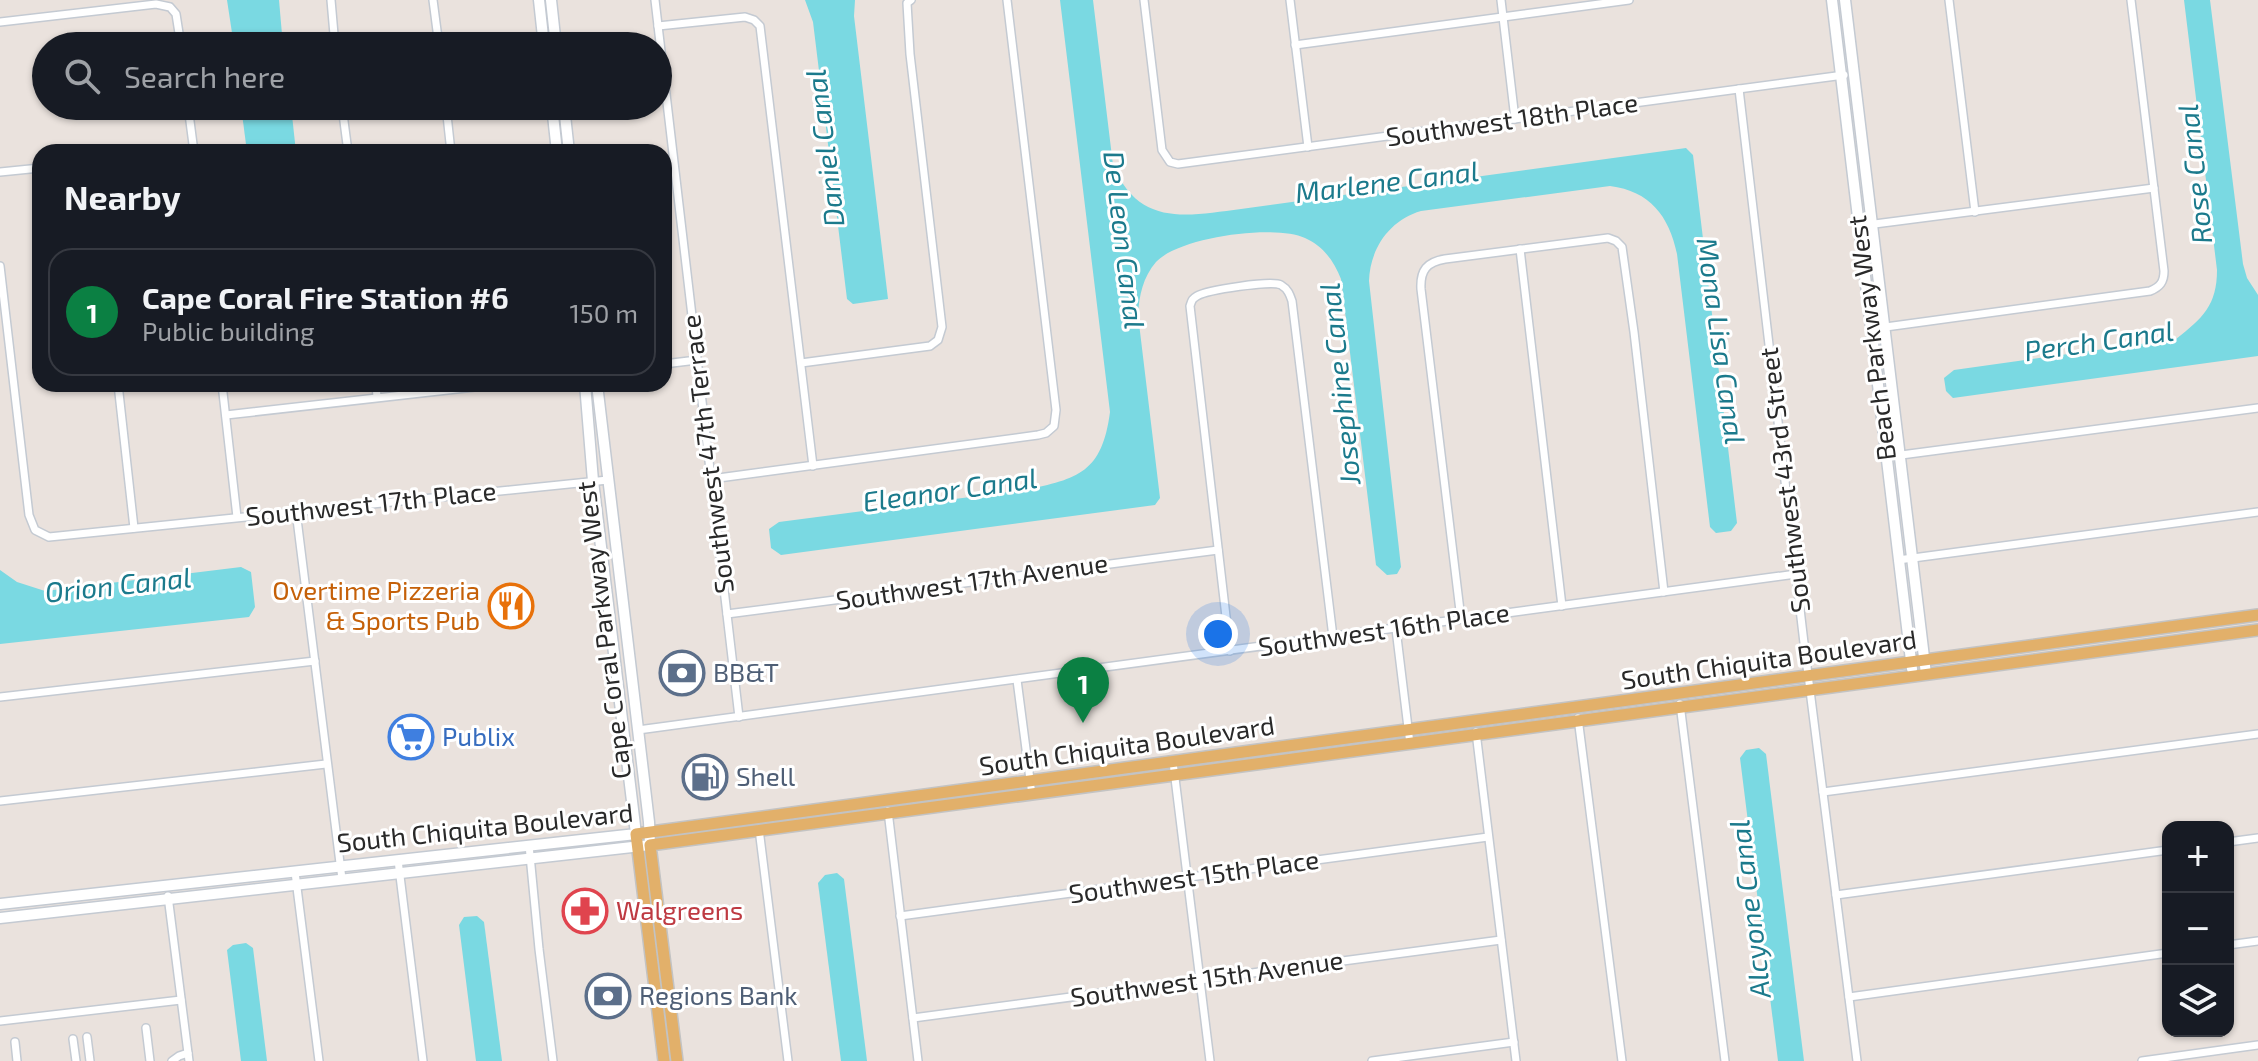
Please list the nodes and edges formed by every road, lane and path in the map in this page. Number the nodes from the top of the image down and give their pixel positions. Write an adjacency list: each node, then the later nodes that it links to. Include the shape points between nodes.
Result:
1 (331, 0): 20 (street)
2 (433, 0): 21 (street)
3 (539, 0): 22 (street)
4 (551, 0): 23 (street)
5 (655, 0): 18 (street, Southwest 47th Terrace)
6 (1007, 0): 68 (street, via 1054,426 1038,435)
7 (1144, 0): 43 (street, Southwest 18th Place, via 1162,150 1170,162)
8 (1290, 0): 25 (street)
9 (1501, 0): 16 (street)
10 (1629, 0): 16 (street)
11 (1832, 0): 27 (street, Beach Parkway West)
12 (1845, 0): 26 (street, Beach Parkway West)
13 (1949, 0): 47 (street)
14 (2131, 0): 46 (street)
15 (909, 1): 56 (street, via 910,54 942,327 930,346)
16 (1503, 17): 25 (street); 29 (street)
17 (0, 22): 19 (street, via 156,4 176,14)
18 (658, 26): 24 (street, Southwest 47th Terrace); 56 (street, via 737,17 760,26)
19 (179, 32)
20 (334, 32)
21 (437, 32)
22 (542, 32)
23 (554, 32)
24 (659, 32)
25 (1295, 45): 43 (street)
26 (1854, 73): 27 (street, Southwest 18th Place); 48 (street, Beach Parkway West)
27 (1841, 75): 28 (street, Southwest 18th Place); 49 (street, Beach Parkway West)
28 (1739, 89): 29 (street, Southwest 18th Place); 80 (street, Southwest 43rd Street)
29 (1515, 119): 43 (street, Southwest 18th Place)
30 (189, 120): 36 (street)
31 (344, 120): 37 (street)
32 (448, 120): 38 (street)
33 (554, 120): 39 (street)
34 (566, 120): 40 (street)
35 (669, 120): 41 (street, Southwest 47th Terrace)
36 (191, 144)
37 (347, 144)
38 (450, 144)
39 (556, 144)
40 (568, 144)
41 (672, 144)
42 (672, 146): 54 (street, Southwest 47th Terrace)
43 (1308, 147)
44 (32, 169): 45 (street)
45 (0, 172)
46 (2154, 188): 47 (street); 52 (street, via 2164,271 2158,288)
47 (1975, 212): 48 (street)
48 (1872, 224): 49 (street); 52 (street, Beach Parkway West)
49 (1859, 226): 53 (street, Beach Parkway West)
50 (1520, 249): 81 (street, via 1608,238 1622,247); 82 (street); 85 (street, via 1436,261 1423,269 1421,289)
51 (0, 266): 75 (street, Southwest 17th Place, via 31,523 49,537)
52 (1884, 327): 53 (street); 66 (street, Beach Parkway West)
53 (1871, 329): 67 (street, Beach Parkway West)
54 (697, 360): 55 (street); 69 (street, Southwest 47th Terrace)
55 (672, 363)
56 (801, 363): 68 (street)
57 (119, 392): 75 (street)
58 (223, 392): 65 (street)
59 (377, 392): 63 (street)
60 (419, 392): 63 (street)
61 (586, 392): 71 (street, Cape Coral Parkway West)
62 (598, 392): 70 (street, Cape Coral Parkway West)
63 (377, 397): 65 (street)
64 (2258, 408): 66 (street)
65 (226, 415): 74 (street)
66 (1899, 456): 67 (street); 77 (street, Beach Parkway West)
67 (1886, 457): 78 (street, Beach Parkway West)
68 (813, 466): 69 (street)
69 (711, 479): 83 (street, Southwest 47th Terrace)
70 (608, 480): 71 (street, Southwest 17th Place); 86 (street, Cape Coral Parkway West)
71 (593, 481): 72 (street, Southwest 17th Place); 79 (street, Cape Coral Parkway West)
72 (296, 511): 74 (street, Southwest 17th Place); 92 (street)
73 (2258, 512): 77 (street)
74 (237, 517): 75 (street, Southwest 17th Place)
75 (134, 528)
76 (1218, 550): 83 (street, Southwest 17th Avenue); 89 (street, via 1190,306 1201,293 1275,283 1292,301); 91 (street)
77 (1911, 558): 78 (street); 93 (street, Beach Parkway West)
78 (1898, 560): 94 (street, Beach Parkway West)
79 (603, 565): 86 (street, via 612,572); 90 (street, Cape Coral Parkway West)
80 (1796, 574): 81 (street, Southwest 16th Place); 97 (street, Southwest 43rd Street)
81 (1664, 592): 82 (street, Southwest 16th Place)
82 (1562, 606): 85 (street, Southwest 16th Place)
83 (727, 614): 105 (street, Southwest 47th Terrace)
84 (2258, 615): 93 (main road, South Chiquita Boulevard)
85 (1461, 619): 87 (street, Southwest 16th Place)
86 (626, 629): 102 (street, Cape Coral Parkway West)
87 (1396, 629): 89 (street, Southwest 16th Place); 109 (street)
88 (2258, 630): 95 (main road, South Chiquita Boulevard)
89 (1333, 637): 91 (street, Southwest 16th Place)
90 (613, 648): 102 (street, via 622,657); 127 (street, Cape Coral Parkway West)
91 (1230, 651): 98 (street, Southwest 16th Place)
92 (315, 661): 101 (street); 114 (street)
93 (1924, 661): 94 (main road, South Chiquita Boulevard); 95 (street, Beach Parkway West)
94 (1911, 663): 96 (street, Beach Parkway West); 97 (main road, South Chiquita Boulevard)
95 (1926, 674): 96 (main road, South Chiquita Boulevard)
96 (1912, 676): 99 (main road, South Chiquita Boulevard)
97 (1808, 677): 99 (street, Southwest 43rd Street); 100 (main road, South Chiquita Boulevard)
98 (1017, 680): 105 (street, Southwest 16th Place); 116 (street)
99 (1810, 690): 103 (main road, South Chiquita Boulevard); 117 (street, Southwest 43rd Street)
100 (1679, 694): 103 (street); 104 (main road, South Chiquita Boulevard)
101 (0, 697)
102 (634, 697): 108 (street, Cape Coral Parkway West)
103 (1680, 707): 107 (main road, South Chiquita Boulevard); 180 (street)
104 (1577, 708): 106 (main road, South Chiquita Boulevard); 107 (street)
105 (739, 717): 108 (street, Southwest 16th Place)
106 (1474, 722): 109 (main road, South Chiquita Boulevard); 111 (street)
107 (1579, 722): 111 (main road, South Chiquita Boulevard); 179 (street)
108 (638, 730): 123 (street, Cape Coral Parkway West)
109 (1408, 731): 112 (street); 113 (main road, South Chiquita Boulevard)
110 (2258, 734): 117 (street)
111 (1476, 735): 112 (main road, South Chiquita Boulevard); 125 (street)
112 (1410, 744): 115 (main road, South Chiquita Boulevard)
113 (1173, 762): 115 (street); 116 (main road, South Chiquita Boulevard)
114 (326, 764): 119 (street); 134 (street)
115 (1174, 776): 118 (main road, South Chiquita Boulevard); 137 (street)
116 (1030, 782): 118 (street); 120 (main road, South Chiquita Boulevard)
117 (1823, 792): 141 (street, Southwest 43rd Street)
118 (1032, 795): 121 (main road, South Chiquita Boulevard)
119 (0, 801)
120 (886, 801): 121 (street); 122 (main road, South Chiquita Boulevard)
121 (888, 814): 124 (main road, South Chiquita Boulevard); 144 (street)
122 (757, 818): 123 (main road, South Chiquita Boulevard); 124 (street)
123 (651, 832): 127 (main road, South Chiquita Boulevard); 130 (street, Cape Coral Parkway West)
124 (759, 832): 130 (main road, South Chiquita Boulevard); 174 (street)
125 (1488, 837): 137 (street, Southwest 15th Place); 146 (street)
126 (2258, 838): 128 (street)
127 (636, 840): 129 (street, South Chiquita Boulevard); 130 (street, South Chiquita Boulevard); 132 (street, South Chiquita Boulevard); 151 (main road, Cape Coral Parkway West)
128 (2234, 841)
129 (529, 845): 132 (street); 133 (street, South Chiquita Boulevard)
130 (650, 845): 173 (main road, Cape Coral Parkway West)
131 (2162, 851): 141 (street)
132 (530, 858): 136 (street, South Chiquita Boulevard); 170 (street)
133 (398, 860): 134 (street, South Chiquita Boulevard); 136 (street)
134 (340, 867): 135 (street, South Chiquita Boulevard); 138 (street)
135 (295, 872): 139 (street, South Chiquita Boulevard); 140 (street)
136 (400, 873): 138 (street, South Chiquita Boulevard); 169 (street)
137 (1187, 878): 144 (street, Southwest 15th Place); 150 (street)
138 (342, 879): 140 (street, South Chiquita Boulevard)
139 (167, 885): 142 (street); 143 (street, South Chiquita Boulevard)
140 (297, 885): 142 (street, South Chiquita Boulevard); 168 (street)
141 (1836, 895): 152 (street, Southwest 43rd Street)
142 (168, 899): 145 (street, South Chiquita Boulevard); 153 (street)
143 (0, 904)
144 (900, 916): 154 (street)
145 (0, 918)
146 (1501, 940): 150 (street, Southwest 15th Avenue); 160 (street)
147 (2258, 941): 148 (street)
148 (2234, 944)
149 (2162, 954): 152 (street)
150 (1199, 980): 154 (street, Southwest 15th Avenue); 176 (street)
151 (656, 995): 171 (main road, Cape Coral Parkway West); 172 (main road, via 664,1004)
152 (1849, 997): 181 (street, Southwest 43rd Street)
153 (181, 1000): 155 (street); 162 (street)
154 (913, 1018): 175 (street)
155 (0, 1021)
156 (146, 1028): 166 (street)
157 (87, 1037): 165 (street)
158 (73, 1039): 164 (street)
159 (15, 1042): 163 (street)
160 (1514, 1042): 177 (street); 178 (street)
161 (2258, 1045): 182 (street)
162 (188, 1057): 167 (street)
163 (17, 1061)
164 (76, 1061)
165 (90, 1061)
166 (150, 1061)
167 (172, 1061)
168 (319, 1061)
169 (423, 1061)
170 (553, 1061)
171 (664, 1061)
172 (671, 1061)
173 (677, 1061)
174 (788, 1061)
175 (918, 1061)
176 (1210, 1061)
177 (1372, 1061)
178 (1516, 1061)
179 (1622, 1061)
180 (1725, 1061)
181 (1857, 1061)
182 (2142, 1061)

